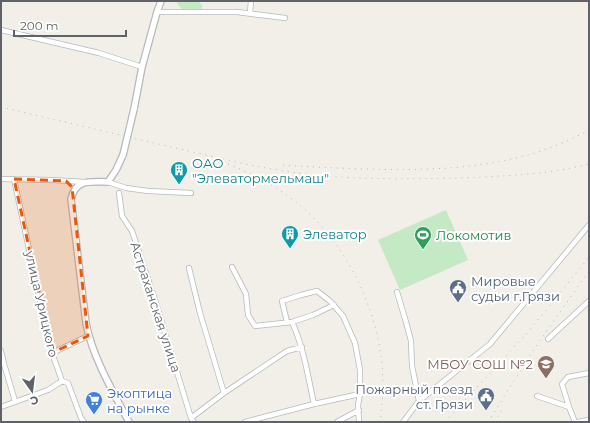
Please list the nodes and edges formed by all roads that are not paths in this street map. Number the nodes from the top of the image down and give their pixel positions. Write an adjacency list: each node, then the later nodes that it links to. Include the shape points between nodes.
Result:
1 (160, 1): 3 (street)
2 (251, 1): 4 (street)
3 (157, 10): 4 (street); 7 (street)
4 (250, 14): 5 (street)
5 (285, 18)
6 (1, 30): 7 (street, via 99,53)
7 (142, 67): 12 (street, bridge, via 122,155)
8 (1, 179): 9 (street)
9 (14, 179): 10 (street); 27 (street, улица Урицкого)
10 (66, 181): 11 (street); 13 (street, via 70,183)
11 (85, 182): 12 (street); 13 (street)
12 (108, 182): 15 (street, via 148,191)
13 (73, 193): 23 (street, via 72,211)
14 (119, 193): 40 (street, Астраханская улица, via 122,216 132,231)
15 (191, 193)
16 (589, 224): 33 (street, via 490,344)
17 (232, 267): 22 (street, via 246,294 248,315 255,326)
18 (189, 268): 30 (street)
19 (397, 292): 33 (street, via 411,341 412,366)
20 (589, 301): 24 (street)
21 (334, 305): 22 (street); 22 (street, via 317,291 282,301); 31 (street, via 343,316 355,343 360,370)
22 (289, 322): 25 (street, via 296,331)
23 (88, 336): 27 (street); 42 (street)
24 (548, 339)
25 (302, 347): 30 (street, via 288,351); 35 (street)
26 (1, 351): 34 (street)
27 (52, 353): 29 (street, улица Урицкого)
28 (589, 373): 37 (street, via 568,376 562,384)
29 (62, 381): 34 (street, via 48,390); 41 (street, улица Урицкого, via 68,383)
30 (224, 393): 40 (street)
31 (360, 394): 35 (street); 38 (street)
32 (537, 396): 37 (street)
33 (419, 401): 46 (street)
34 (15, 402): 36 (street)
35 (314, 404): 43 (street)
36 (1, 407)
37 (569, 408): 47 (street)
38 (358, 410): 44 (street); 45 (street)
39 (589, 420): 47 (street)
40 (193, 421)
41 (84, 422)
42 (129, 422)
43 (245, 422)
44 (337, 422)
45 (359, 422)
46 (403, 422)
47 (577, 422)

